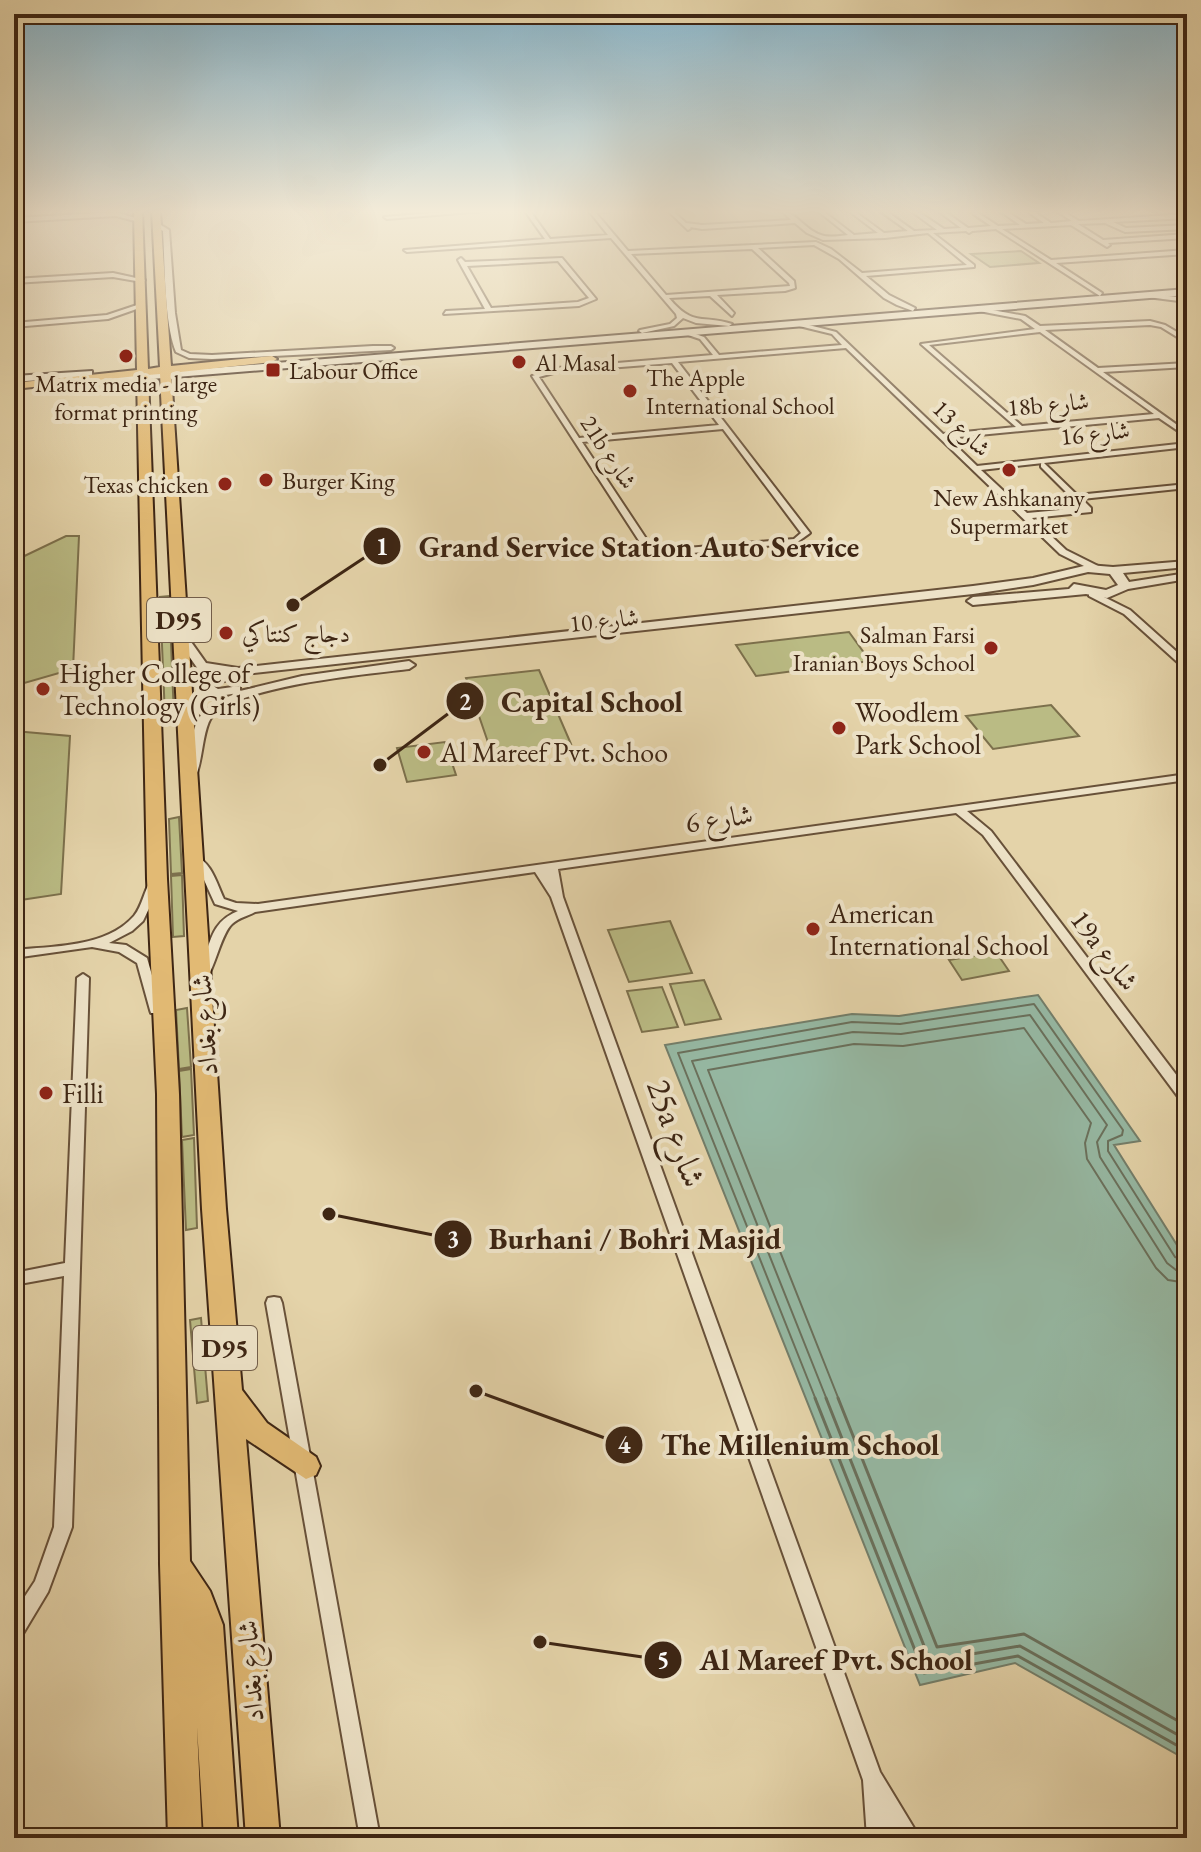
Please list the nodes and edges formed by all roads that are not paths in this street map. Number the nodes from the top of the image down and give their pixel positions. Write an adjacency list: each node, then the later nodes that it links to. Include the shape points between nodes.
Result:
1 (143, 297): 15 (main road, شارع بغداد / D95)
2 (160, 297): 31 (main road, شارع بغداد / D95)
3 (172, 297): 34 (street, via 177,349 186,356 213,359)
4 (482, 297): 18 (street)
5 (592, 297): 18 (street, via 568,305)
6 (664, 297): 20 (street)
7 (714, 297): 23 (street)
8 (883, 297): 16 (street)
9 (1057, 297): 16 (main road, via 913,309)
10 (1081, 297): 14 (main road)
11 (1126, 297): 14 (main road)
12 (1161, 297): 13 (street)
13 (1187, 300)
14 (1049, 303): 17 (main road); 21 (street, via 1026,308)
15 (143, 305): 22 (main road, شارع بغداد / D95); 26 (street, via 108,317)
16 (891, 306): 23 (main road)
17 (974, 309): 21 (street); 24 (main road)
18 (489, 310): 19 (street)
19 (446, 313)
20 (679, 314): 23 (street, via 696,321); 28 (street, via 677,323)
21 (1023, 317): 27 (street)
22 (144, 319): 40 (main road, شارع بغداد / D95); 42 (main road, via 135,329 129,360)
23 (730, 319): 28 (main road)
24 (856, 319): 25 (main road); 29 (street, via 835,325)
25 (781, 324): 29 (street); 30 (main road)
26 (14, 325)
27 (1041, 330): 32 (street, via 1157,324); 41 (street); 47 (street, via 925,343)
28 (642, 331): 34 (main road)
29 (834, 333): 33 (street, شارع 13)
30 (705, 334): 35 (street); 39 (main road)
31 (163, 339): 36 (main road, via 185,358); 40 (main road, شارع بغداد / D95)
32 (1187, 341)
33 (848, 346): 35 (street); 49 (street, شارع 13)
34 (391, 348): 36 (main road)
35 (718, 357): 37 (street)
36 (272, 359): 40 (main road)
37 (673, 360): 48 (street); 52 (street, 21b شارع, via 541,375 539,383)
38 (1187, 365): 41 (street)
39 (249, 369): 40 (main road); 45 (main road, via 188,380)
40 (155, 372): 42 (main road); 43 (main road); 44 (main road, شارع بغداد / D95); 45 (main road, شارع بغداد / D95); 51 (main road, via 160,426)
41 (1099, 373): 46 (street)
42 (15, 383): 43 (main road)
43 (59, 383): 44 (main road, via 125,386)
44 (142, 409): 78 (main road, شارع بغداد / D95)
45 (167, 409): 51 (main road, شارع بغداد / D95)
46 (1156, 414): 47 (street, 18b شارع); 50 (street)
47 (1019, 426): 49 (street, 18b شارع)
48 (724, 427): 52 (street); 52 (street, 21b شارع, via 802,527 803,538 653,552)
49 (940, 434): 53 (street, شارع 13)
50 (1186, 439): 53 (street, شارع 16)
51 (169, 440): 66 (main road, شارع بغداد / D95)
52 (579, 440)
53 (973, 465): 57 (street, شارع 13)
54 (1044, 465): 56 (street)
55 (1187, 486): 56 (street)
56 (1077, 497): 57 (street, via 1088,510)
57 (1025, 515): 58 (street, شارع 13)
58 (1063, 552): 60 (street, شارع 13); 61 (street, شارع 13)
59 (1187, 564): 60 (street)
60 (1102, 570): 61 (street, شارع 10); 63 (street, via 1123,580)
61 (1068, 572): 64 (street, via 1066,582); 69 (street, شارع 10, via 973,590)
62 (1187, 576): 63 (street)
63 (1124, 588): 64 (street, شارع 10); 65 (street, via 1121,601)
64 (1087, 593): 65 (street); 68 (street, شارع 10)
65 (1127, 612): 67 (street)
66 (180, 635): 69 (street, شارع 10, via 194,660 207,669); 71 (main road, شارع بغداد / D95)
67 (1187, 666)
68 (390, 667): 69 (street, via 292,677 221,693 205,687 219,677); 71 (street, شارع 10, via 283,685 223,702 203,720)
69 (290, 668)
70 (1187, 777): 72 (street, شارع 6)
71 (188, 778): 75 (main road, شارع بغداد / D95)
72 (982, 806): 73 (street, شارع 6); 74 (street)
73 (959, 810): 74 (street, 19a شارع); 76 (street, شارع 6)
74 (985, 831): 86 (street, 19a شارع)
75 (194, 858): 80 (street, شارع 6, via 204,867 219,901); 84 (main road, شارع بغداد / D95)
76 (552, 866): 77 (street, شارع 6); 79 (street, 25a شارع)
77 (538, 868): 79 (street, 25a شارع); 80 (street, شارع 6)
78 (157, 879): 81 (street, via 137,921); 85 (main road, شارع بغداد / D95)
79 (557, 897): 94 (street, 25a شارع)
80 (258, 908): 84 (street, شارع 6, via 221,926)
81 (85, 944): 82 (street); 85 (street, via 122,948 143,961)
82 (14, 954)
83 (83, 978): 87 (street)
84 (201, 978): 90 (main road, شارع بغداد / D95)
85 (164, 1047): 92 (main road, شارع بغداد / D95)
86 (1187, 1099)
87 (73, 1268): 88 (street); 93 (street, via 63,1527 42,1586)
88 (14, 1279)
89 (274, 1303): 91 (street)
90 (228, 1393): 91 (main road, via 257,1432); 97 (main road, شارع بغداد / D95)
91 (306, 1466): 98 (street)
92 (175, 1564): 95 (main road, شارع بغداد / D95); 96 (main road, via 207,1625)
93 (14, 1630)
94 (877, 1787): 99 (street); 100 (street); 101 (street, 25a شارع)
95 (185, 1838)
96 (221, 1838)
97 (263, 1838)
98 (370, 1838)
99 (877, 1838)
100 (893, 1838)
101 (910, 1838)

